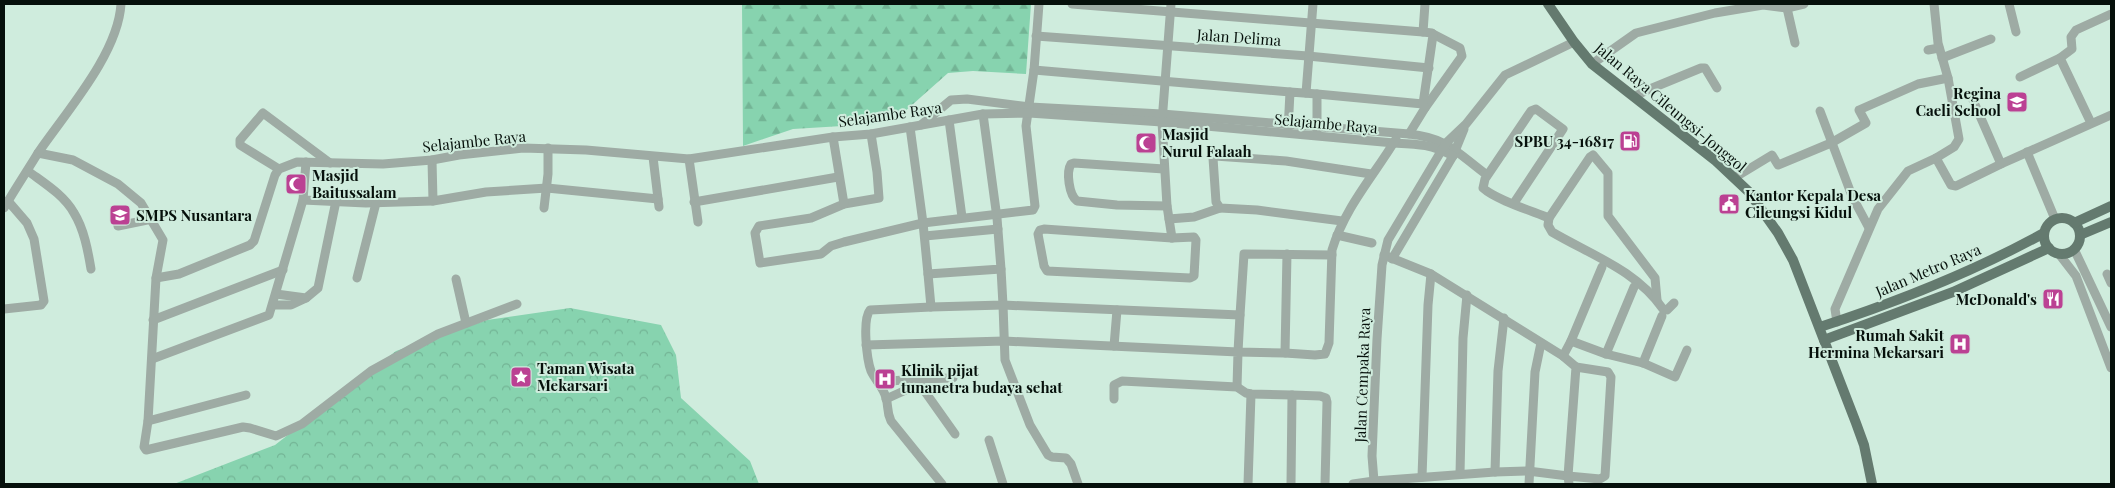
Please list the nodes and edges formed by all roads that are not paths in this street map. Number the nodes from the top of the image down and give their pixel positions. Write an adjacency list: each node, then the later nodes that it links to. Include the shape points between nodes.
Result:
1 (121, 4): 60 (street, via 120,16 94,73)
2 (1039, 4): 17 (street)
3 (1072, 4): 10 (street)
4 (1313, 4): 13 (street)
5 (1426, 4): 14 (street)
6 (1548, 4): 19 (main road, Jalan Raya Cileungsi-Jonggol)
7 (1804, 4): 11 (street)
8 (1934, 4): 22 (street)
9 (2009, 4): 15 (street)
10 (1171, 8): 13 (street); 21 (street)
11 (1787, 8): 20 (street); 27 (street, via 1763,5 1641,31)
12 (2111, 14): 26 (street, via 2072,33 2073,47)
13 (1311, 23): 14 (street); 24 (street)
14 (1423, 32): 16 (street)
15 (2016, 32)
16 (1433, 34): 28 (street); 39 (street, via 1460,48 1462,56)
17 (1036, 36): 21 (street, Jalan Delima); 29 (street)
18 (1991, 39): 25 (street)
19 (1574, 42): 27 (main road, Jalan Raya Cileungsi-Jonggol); 47 (street, via 1505,75)
20 (1796, 43)
21 (1168, 45): 24 (street, Jalan Delima); 32 (street)
22 (1939, 48): 23 (street); 25 (street)
23 (1928, 50)
24 (1308, 56): 28 (street, Jalan Delima); 35 (street)
25 (1942, 58): 30 (street)
26 (2060, 58): 31 (street); 46 (street)
27 (1592, 64): 37 (main road, Jalan Raya Cileungsi-Jonggol)
28 (1429, 68): 39 (street)
29 (1034, 70): 32 (street); 40 (street)
30 (1948, 78): 56 (street, via 1918,84 1859,110 1866,123); 63 (street, via 1959,139 1954,147)
31 (2020, 78)
32 (1166, 81): 34 (street); 44 (street)
33 (1717, 88): 37 (street, via 1709,72 1701,68)
34 (1290, 92): 35 (street); 50 (street)
35 (1306, 93): 36 (street)
36 (1317, 94): 39 (street); 51 (street)
37 (1634, 97): 75 (main road, Jalan Raya Cileungsi-Jonggol)
38 (1973, 100): 68 (street)
39 (1424, 106): 53 (street)
40 (1030, 110): 42 (street, Selajambe Raya); 44 (street, Selajambe Raya); 48 (street, via 967,99 950,100); 93 (street, via 1026,126 1035,208)
41 (1820, 111): 56 (street)
42 (982, 114): 45 (street, Selajambe Raya); 93 (street)
43 (2111, 115): 46 (street)
44 (1162, 118): 50 (street, Selajambe Raya); 70 (street)
45 (949, 120): 48 (street, Selajambe Raya); 89 (street)
46 (2091, 123): 59 (street)
47 (1466, 124): 57 (street); 61 (street)
48 (920, 125): 49 (street, Selajambe Raya)
49 (910, 127): 52 (street, Selajambe Raya); 97 (street)
50 (1289, 130): 51 (street, Selajambe Raya)
51 (1317, 131): 53 (street); 55 (street, Selajambe Raya)
52 (871, 134): 54 (street, Selajambe Raya); 84 (street, via 880,197 878,200)
53 (1404, 134): 55 (street); 57 (street, via 1426,136)
54 (833, 136): 64 (street, Selajambe Raya); 74 (street)
55 (1394, 143): 57 (street, Selajambe Raya); 72 (street)
56 (1831, 143): 75 (street, via 1778,165 1772,155); 101 (street)
57 (1444, 146): 61 (street, Selajambe Raya); 109 (street)
58 (548, 148): 62 (street, Selajambe Raya); 65 (street, Selajambe Raya, via 492,150); 76 (street)
59 (2026, 152): 68 (street); 92 (street)
60 (38, 153): 71 (street); 91 (street, via 76,162 118,184 137,199)
61 (1454, 153): 73 (street, Selajambe Raya); 109 (street)
62 (653, 156): 64 (street, Selajambe Raya); 76 (street, via 658,203)
63 (1936, 158): 68 (street, via 1954,186); 101 (street, via 1906,174 1878,209)
64 (689, 159): 80 (street)
65 (432, 160): 67 (street, Selajambe Raya, via 383,164); 79 (street)
66 (306, 162): 67 (street, Selajambe Raya); 69 (street, Selajambe Raya); 77 (street)
67 (331, 163): 69 (street, via 262,114 240,144)
68 (2001, 164)
69 (279, 169): 119 (street, via 250,245 179,274)
70 (1164, 169): 85 (street); 85 (street, via 1074,163 1069,170 1072,196 1077,201)
71 (28, 171): 83 (street); 113 (street, via 52,189 74,212)
72 (1371, 174): 88 (street, via 1293,162 1215,156 1216,202); 95 (street)
73 (1487, 175): 82 (street, via 1482,185 1485,190); 82 (street, via 1533,109 1562,127 1562,132)
74 (838, 177): 80 (street); 84 (street)
75 (1734, 178): 141 (main road, Jalan Raya Cileungsi-Jonggol, via 1749,192 1794,260)
76 (547, 188): 79 (street, via 486,192); 87 (street)
77 (302, 200): 78 (street); 115 (street)
78 (336, 201): 81 (street); 126 (street, via 318,288)
79 (433, 201): 81 (street)
80 (694, 202): 94 (street)
81 (376, 203): 120 (street)
82 (1514, 203): 90 (street)
83 (6, 204): 133 (street, via 27,223 34,239 44,300 41,305)
84 (844, 204): 97 (street, via 811,218 759,226 755,234 760,263 821,254 830,246)
85 (1167, 206): 100 (street)
86 (2111, 206): 98 (main road)
87 (544, 208)
88 (1220, 208): 95 (street); 100 (street)
89 (962, 217): 93 (street); 97 (street)
90 (1549, 218): 127 (street, via 1552,232 1622,270); 127 (street, via 1593,155 1608,173 1608,214 1654,278)
91 (152, 219): 99 (street); 119 (street, via 163,241)
92 (2055, 219): 98 (main road, via 2068,219); 102 (main road)
93 (997, 221): 103 (street); 114 (street)
94 (698, 222)
95 (1342, 222): 106 (street)
96 (2111, 222): 104 (main road)
97 (924, 223): 103 (street)
98 (2074, 223): 104 (main road)
99 (118, 226)
100 (1171, 228): 100 (street, via 1044,229 1038,234 1047,271 1192,278 1196,239)
101 (1869, 228): 139 (street, via 1835,309)
102 (2044, 233): 107 (main road); 139 (main road, Jalan Metro Raya, via 1917,294)
103 (925, 236): 116 (street)
104 (2080, 236): 108 (main road)
105 (1372, 242): 106 (street)
106 (1333, 246): 110 (street); 151 (street, via 1327,352 1315,355)
107 (2049, 248): 111 (main road); 144 (main road, Jalan Metro Raya, via 1953,292)
108 (2074, 249): 111 (main road); 142 (street)
109 (1389, 252): 117 (street); 174 (street, Jalan Cempaka Raya, via 1381,271)
110 (1287, 254): 135 (street, via 1244,254); 151 (street)
111 (2059, 254): 156 (street, via 2076,276)
112 (1602, 267): 148 (street)
113 (91, 269)
114 (1001, 269): 116 (street); 131 (street)
115 (283, 270): 124 (street); 138 (street)
116 (928, 274): 132 (street)
117 (1431, 274): 125 (street); 171 (street)
118 (2107, 274): 122 (street)
119 (156, 278): 138 (street)
120 (356, 278)
121 (456, 279): 140 (street)
122 (2111, 283)
123 (1634, 287): 152 (street)
124 (276, 294): 126 (street); 129 (street)
125 (1466, 295): 137 (street); 170 (street)
126 (306, 298): 129 (street, via 291,305)
127 (1657, 300): 128 (street, via 1665,310)
128 (1674, 303)
129 (273, 304): 153 (street, via 266,316)
130 (517, 304): 140 (street)
131 (1003, 305): 132 (street); 134 (street); 143 (street)
132 (931, 307): 146 (street, via 870,310)
133 (4, 309)
134 (1117, 310): 135 (street); 147 (street)
135 (1240, 315): 150 (street)
136 (1662, 316): 154 (street)
137 (1504, 318): 145 (street); 169 (street)
138 (153, 320): 153 (street)
139 (1837, 322): 141 (main road, Jalan Metro Raya)
140 (466, 323): 166 (street, via 438,334 371,371 302,424 276,436 243,427 146,450)
141 (1820, 327): 144 (main road, Jalan Raya Cileungsi-Jonggol)
142 (2111, 328)
143 (1004, 340): 146 (street); 147 (street); 177 (street, via 1005,360 1030,425 1048,455 1066,458 1071,464)
144 (1824, 340): 182 (main road, Jalan Raya Cileungsi-Jonggol, via 1864,445)
145 (1541, 343): 148 (street); 172 (street)
146 (866, 345): 158 (street, via 870,367)
147 (1114, 346): 150 (street)
148 (1567, 348): 152 (street); 155 (street)
149 (1687, 350): 154 (street, via 1675,377)
150 (1238, 352): 151 (street); 160 (street)
151 (1285, 352)
152 (1606, 354): 154 (street)
153 (152, 359): 166 (street)
154 (1642, 363)
155 (1576, 367): 173 (street); 173 (street, via 1608,372 1612,377 1605,476)
156 (2111, 368)
157 (953, 378): 159 (street)
158 (878, 382): 159 (street); 164 (street)
159 (918, 382): 164 (street); 167 (street)
160 (1237, 386): 161 (street); 165 (street, via 1122,382 1114,386)
161 (1252, 394): 163 (street); 178 (street)
162 (246, 395): 166 (street)
163 (1292, 395): 179 (street); 180 (street, via 1326,398)
164 (886, 399): 175 (street, via 886,410 891,420)
165 (1114, 399)
166 (148, 421)
167 (955, 434)
168 (989, 440): 176 (street)
169 (1495, 472): 170 (street); 172 (street)
170 (1460, 474): 171 (street)
171 (1422, 477): 174 (street)
172 (1528, 478): 173 (street)
173 (1569, 480)
174 (1371, 483): 181 (street)
175 (942, 484)
176 (1003, 484)
177 (1078, 484)
178 (1248, 484)
179 (1291, 484)
180 (1325, 484)
181 (1353, 484)
182 (1872, 484)

